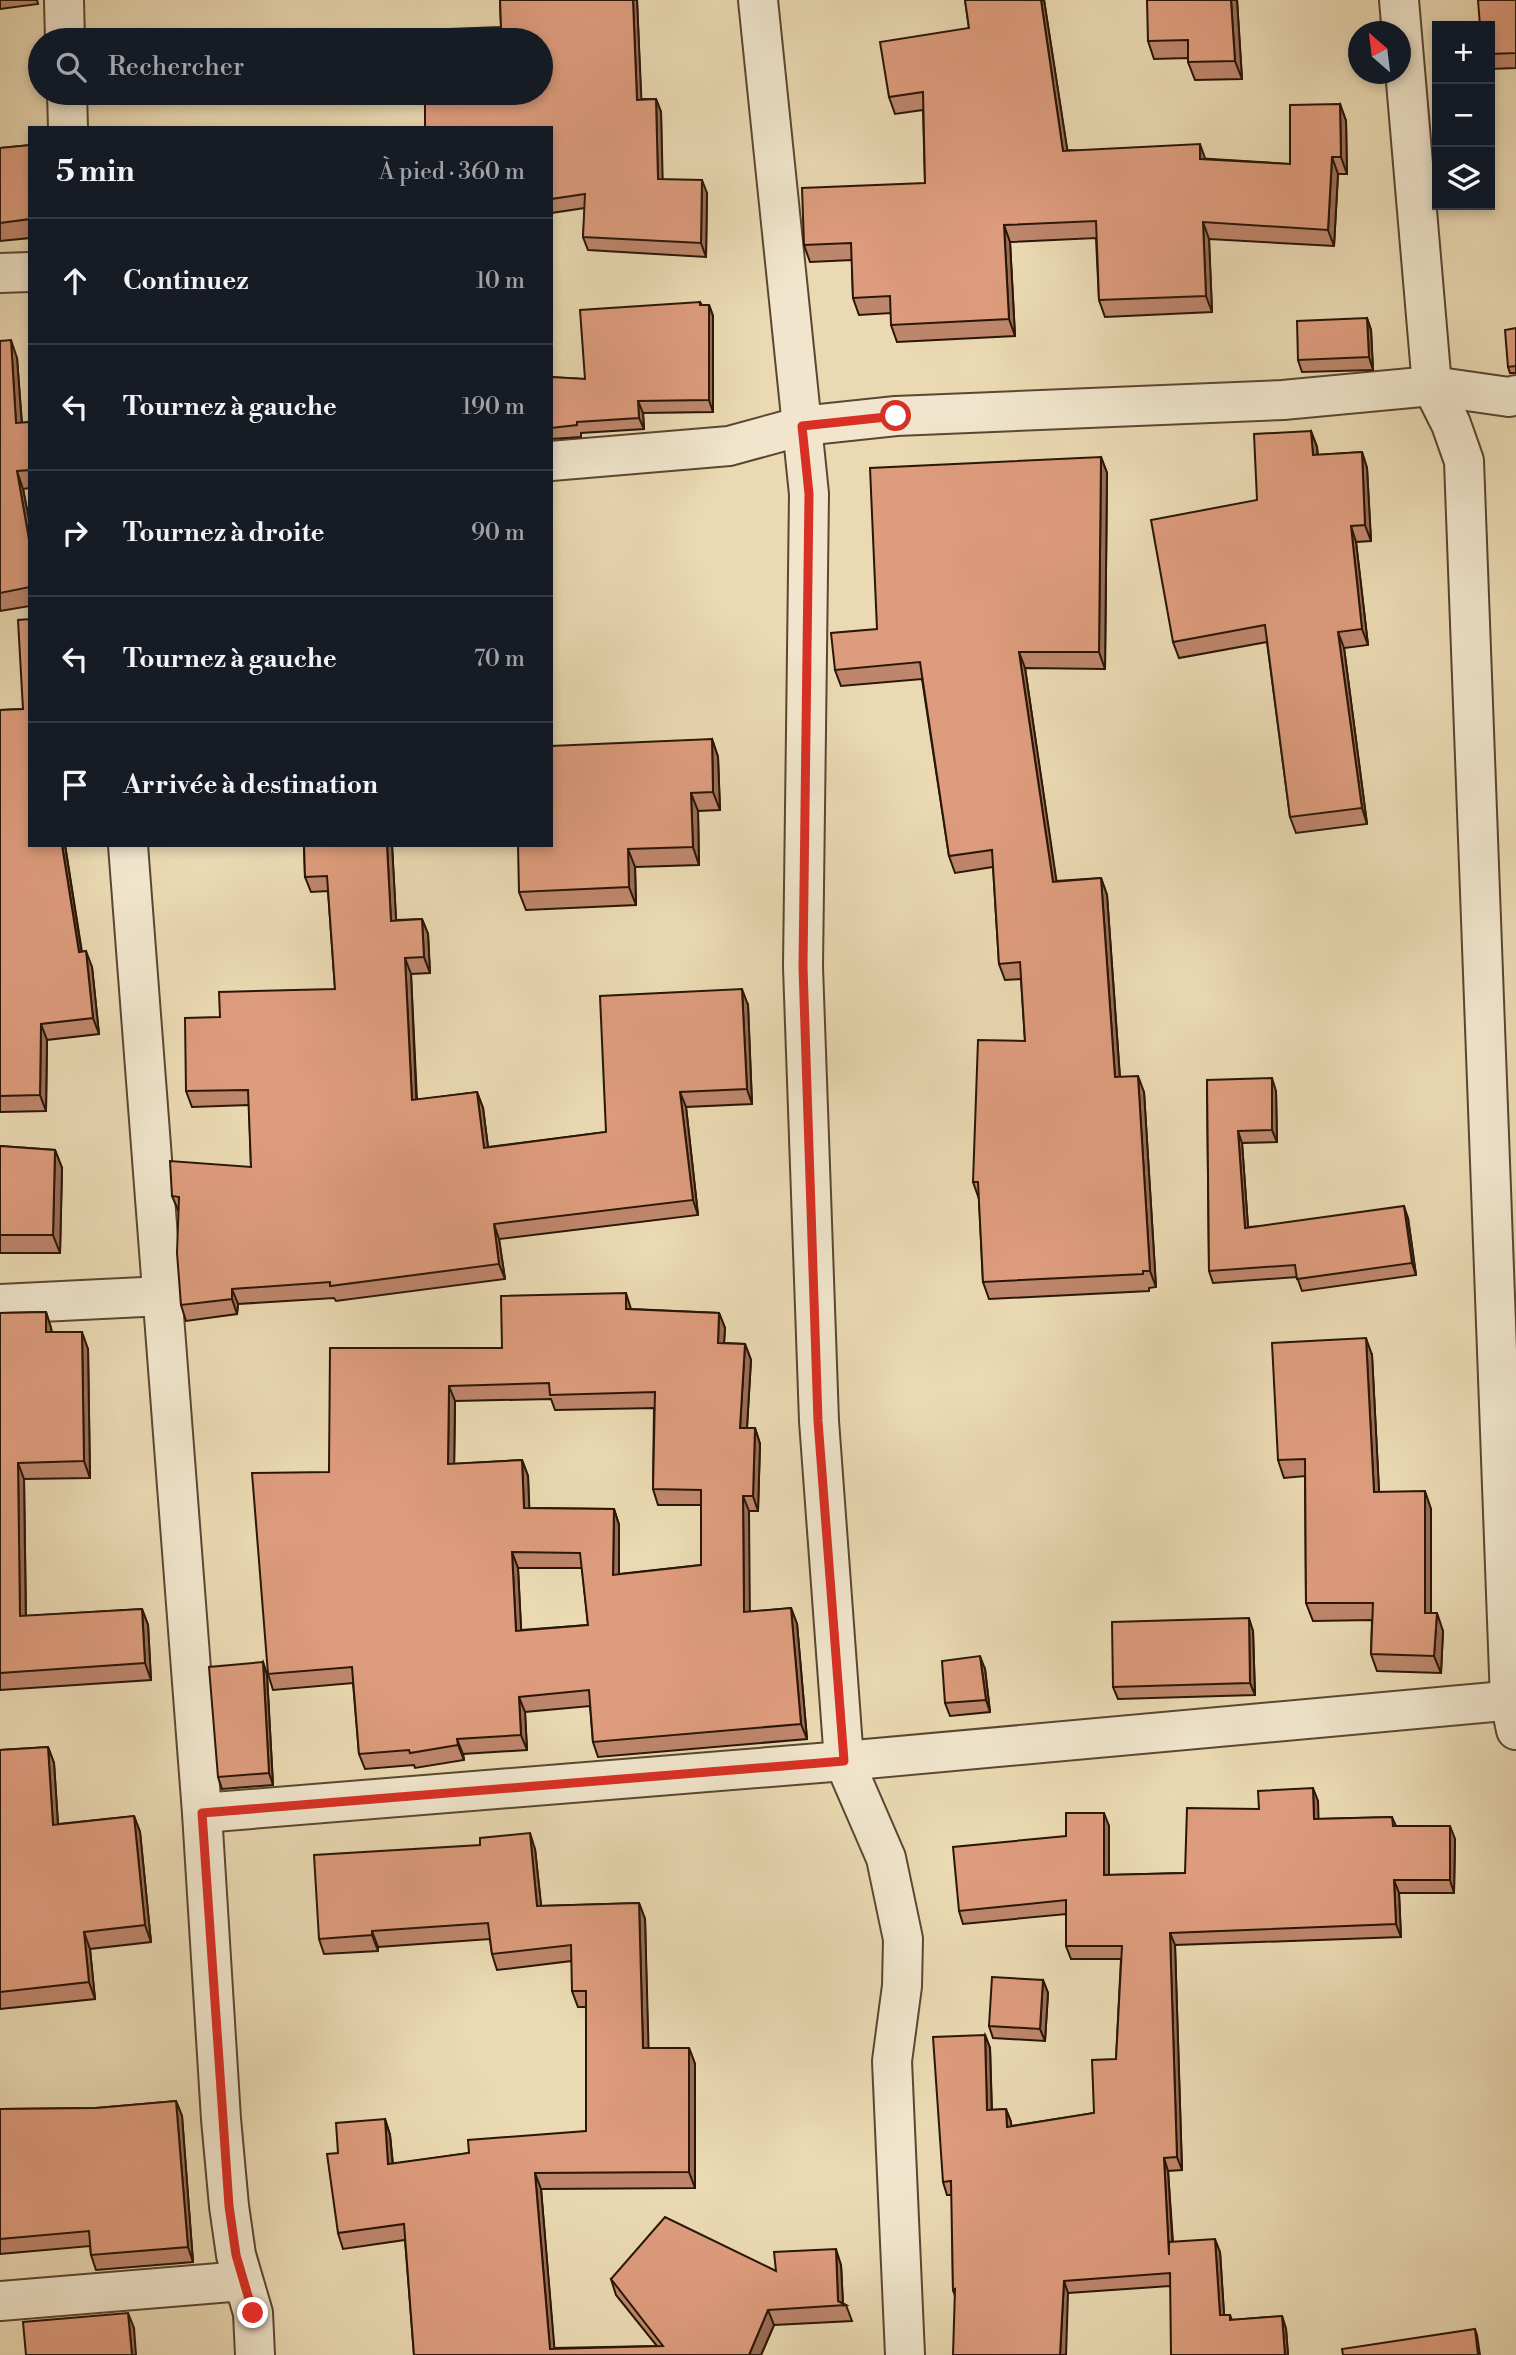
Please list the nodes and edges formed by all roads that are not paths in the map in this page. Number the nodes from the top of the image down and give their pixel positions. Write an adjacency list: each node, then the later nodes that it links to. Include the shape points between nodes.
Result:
1 (64, 0): 4 (street)
2 (758, 0): 11 (street)
3 (1399, 0): 9 (street)
4 (65, 28)
5 (67, 105): 6 (street)
6 (68, 126)
7 (28, 272): 8 (street)
8 (0, 273)
9 (1432, 386): 10 (street, via 1509,397); 11 (street, via 1283,400 896,416); 16 (street, via 1464,461)
10 (1516, 394)
11 (802, 426): 12 (street, via 729,446); 17 (street, via 809,494 804,981 818,1421)
12 (553, 461)
13 (128, 847): 14 (street)
14 (163, 1296): 15 (street); 18 (street)
15 (0, 1304)
16 (1514, 1710): 17 (street)
17 (844, 1761): 18 (street); 22 (street, via 886,1858 903,1939 892,2061)
18 (202, 1813): 19 (street, via 228,2194)
19 (243, 2281): 20 (street); 21 (street, via 253,2313)
20 (0, 2301)
21 (255, 2355)
22 (905, 2355)

